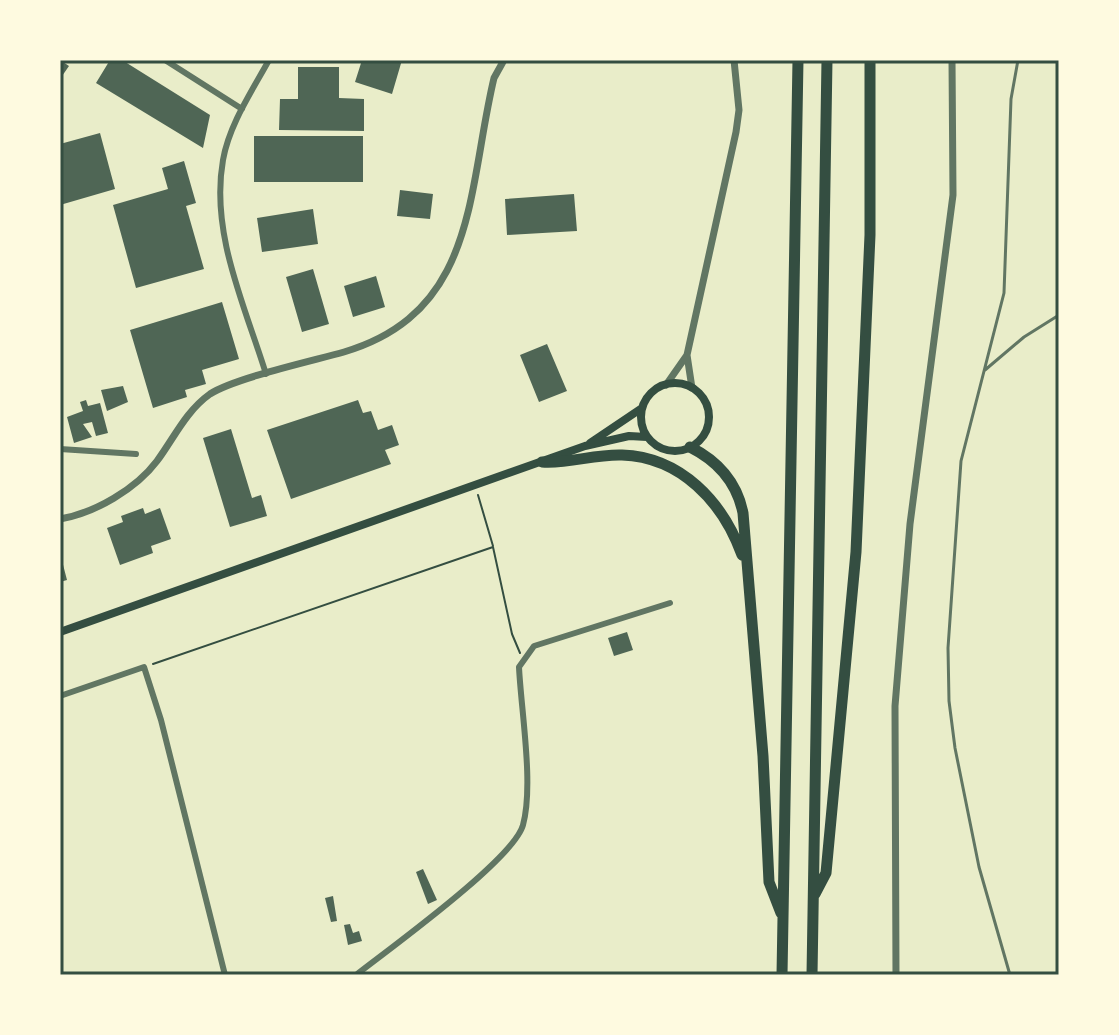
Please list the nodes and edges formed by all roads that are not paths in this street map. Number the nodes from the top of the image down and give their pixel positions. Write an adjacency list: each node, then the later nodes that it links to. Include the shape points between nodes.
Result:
1 (165, 60): 10 (street)
2 (269, 60): 10 (street)
3 (504, 60): 14 (street, via 489,96 459,248 437,289 400,328 374,343)
4 (734, 60): 12 (street, via 736,132)
5 (798, 60): 32 (highway)
6 (827, 60): 31 (highway)
7 (870, 60): 31 (highway, via 870,251 856,552 826,873)
8 (952, 60): 37 (street, via 952,207 910,524 896,692)
9 (1018, 60): 13 (lane, via 1011,99 1004,293)
10 (242, 109): 14 (street, via 223,158 219,202 224,242)
11 (1059, 315): 13 (lane)
12 (687, 355): 15 (street); 16 (street)
13 (984, 371): 38 (lane, via 957,497 949,701 979,867)
14 (266, 374): 24 (street, via 212,393 188,416 155,463 122,494)
15 (666, 385): 16 (main road); 17 (main road, via 653,391)
16 (692, 388): 20 (main road, via 706,403 709,420 703,436)
17 (643, 408): 18 (main road); 19 (main road)
18 (647, 437): 19 (main road); 20 (main road, via 667,450)
19 (585, 446): 23 (main road)
20 (690, 447): 25 (highway, via 718,466 740,496)
21 (60, 449): 22 (street)
22 (136, 454)
23 (542, 462): 25 (highway, via 623,455 668,465 705,492 725,518); 28 (main road)
24 (60, 519)
25 (749, 584): 32 (highway, via 769,882)
26 (670, 603): 34 (street, via 534,646 523,658 523,828 482,875)
27 (60, 623): 28 (main road)
28 (79, 626): 29 (main road)
29 (60, 633)
30 (60, 696): 33 (street, via 144,667)
31 (813, 898): 36 (highway)
32 (783, 919): 35 (highway)
33 (225, 975)
34 (356, 975)
35 (782, 975)
36 (812, 975)
37 (896, 975)
38 (1010, 975)

